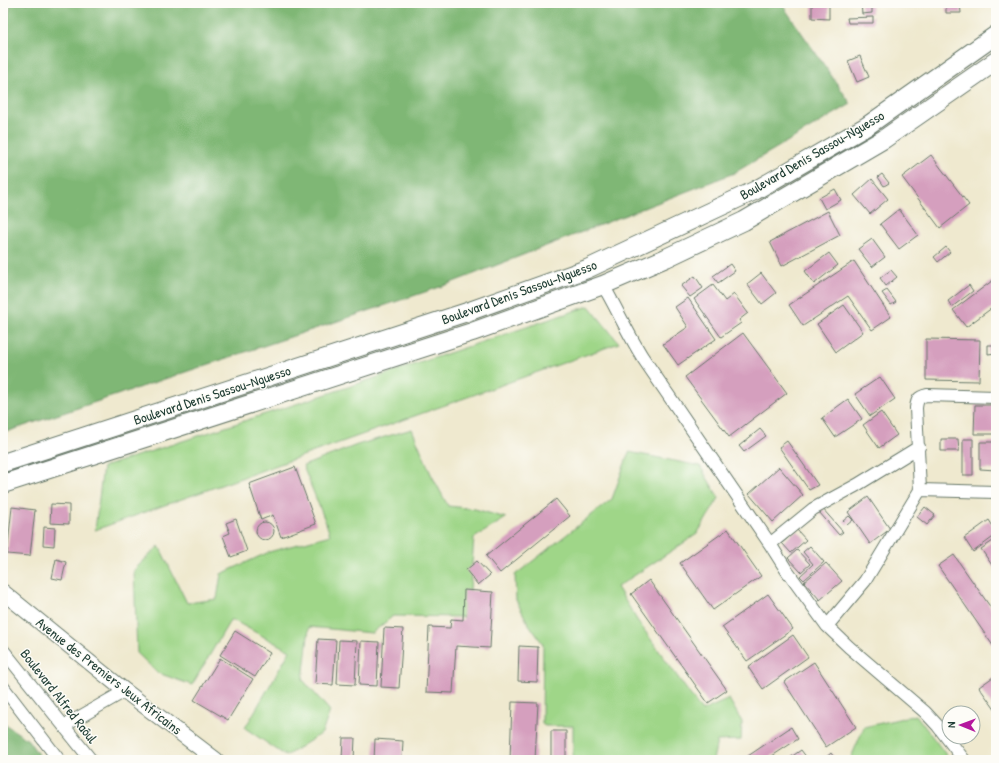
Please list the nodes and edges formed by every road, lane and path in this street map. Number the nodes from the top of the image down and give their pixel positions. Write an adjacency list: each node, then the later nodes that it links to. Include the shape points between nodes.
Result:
1 (996, 35): 6 (main road, Boulevard Denis Sassou-Nguesso, via 867,126 756,190 587,269 467,312)
2 (996, 61): 3 (main road, Boulevard Denis Sassou-Nguesso, via 884,139 744,221)
3 (603, 285): 7 (main road, Boulevard Denis Sassou-Nguesso, via 472,332); 10 (street, via 643,358)
4 (996, 397): 5 (street, via 920,397 916,408)
5 (919, 447): 8 (street); 10 (street, via 813,509)
6 (3, 463)
7 (3, 484)
8 (920, 490): 9 (street); 12 (street, via 865,581)
9 (996, 492)
10 (770, 544): 12 (street, via 787,572)
11 (3, 592): 15 (street, Avenue des Premiers Jeux Africains)
12 (827, 626): 20 (street, via 925,712)
13 (3, 650): 16 (street, Boulevard Alfred Raôul)
14 (3, 687): 17 (street)
15 (125, 691): 16 (street); 19 (street, Avenue des Premiers Jeux Africains)
16 (64, 726): 18 (street, Boulevard Alfred Raôul)
17 (59, 760)
18 (90, 760)
19 (216, 760)
20 (964, 760)

